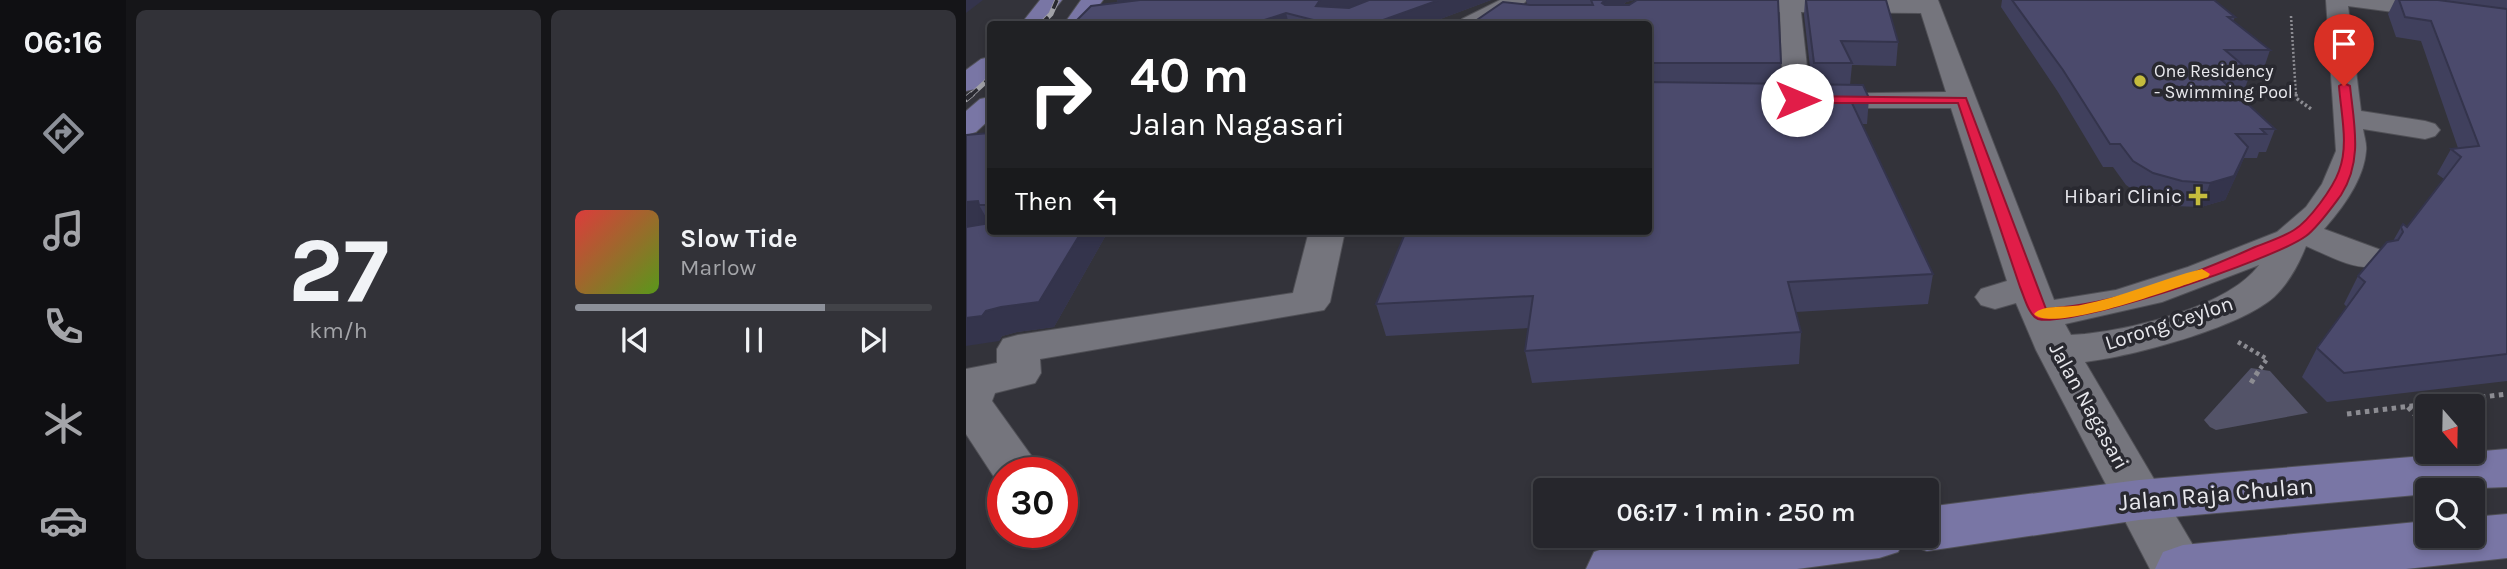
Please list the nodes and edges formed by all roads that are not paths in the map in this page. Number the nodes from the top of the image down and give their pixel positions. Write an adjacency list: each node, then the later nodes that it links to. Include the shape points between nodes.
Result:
1 (1051, 0): 11 (main road)
2 (1516, 0): 8 (street)
3 (2337, 0): 17 (street, Lorong Ceylon)
4 (2351, 0): 10 (street)
5 (1928, 3): 7 (street); 15 (street, Jalan Nagasari)
6 (1650, 4): 7 (street)
7 (1790, 6): 14 (street)
8 (1495, 13): 9 (street); 12 (street)
9 (1532, 18)
10 (2507, 20)
11 (1034, 21)
12 (1477, 21)
13 (1770, 99): 14 (street)
14 (1797, 100): 15 (street)
15 (1962, 100): 23 (street, Jalan Nagasari)
16 (987, 108): 18 (main road)
17 (2349, 118): 19 (street); 21 (street, Lorong Ceylon, via 2351,150 2346,172 2335,193)
18 (966, 126)
19 (2425, 130)
20 (1326, 235): 24 (street, via 1310,302 1018,349 1019,373)
21 (2297, 235): 22 (street); 23 (street, Lorong Ceylon, via 2231,264 2106,305 2072,312); 23 (street, Lorong Ceylon, via 2260,289 2199,318 2094,347)
22 (2368, 258)
23 (2030, 312): 27 (street, Jalan Nagasari)
24 (973, 383): 25 (street, via 968,402)
25 (1007, 457)
26 (2507, 468): 27 (main road, Jalan Raja Chulan)
27 (2139, 500): 28 (main road, Jalan Raja Chulan); 32 (street, Jalan Nagasari)
28 (1939, 527)
29 (2507, 536): 32 (main road)
30 (1783, 548): 31 (main road)
31 (1614, 569)
32 (2181, 569)

